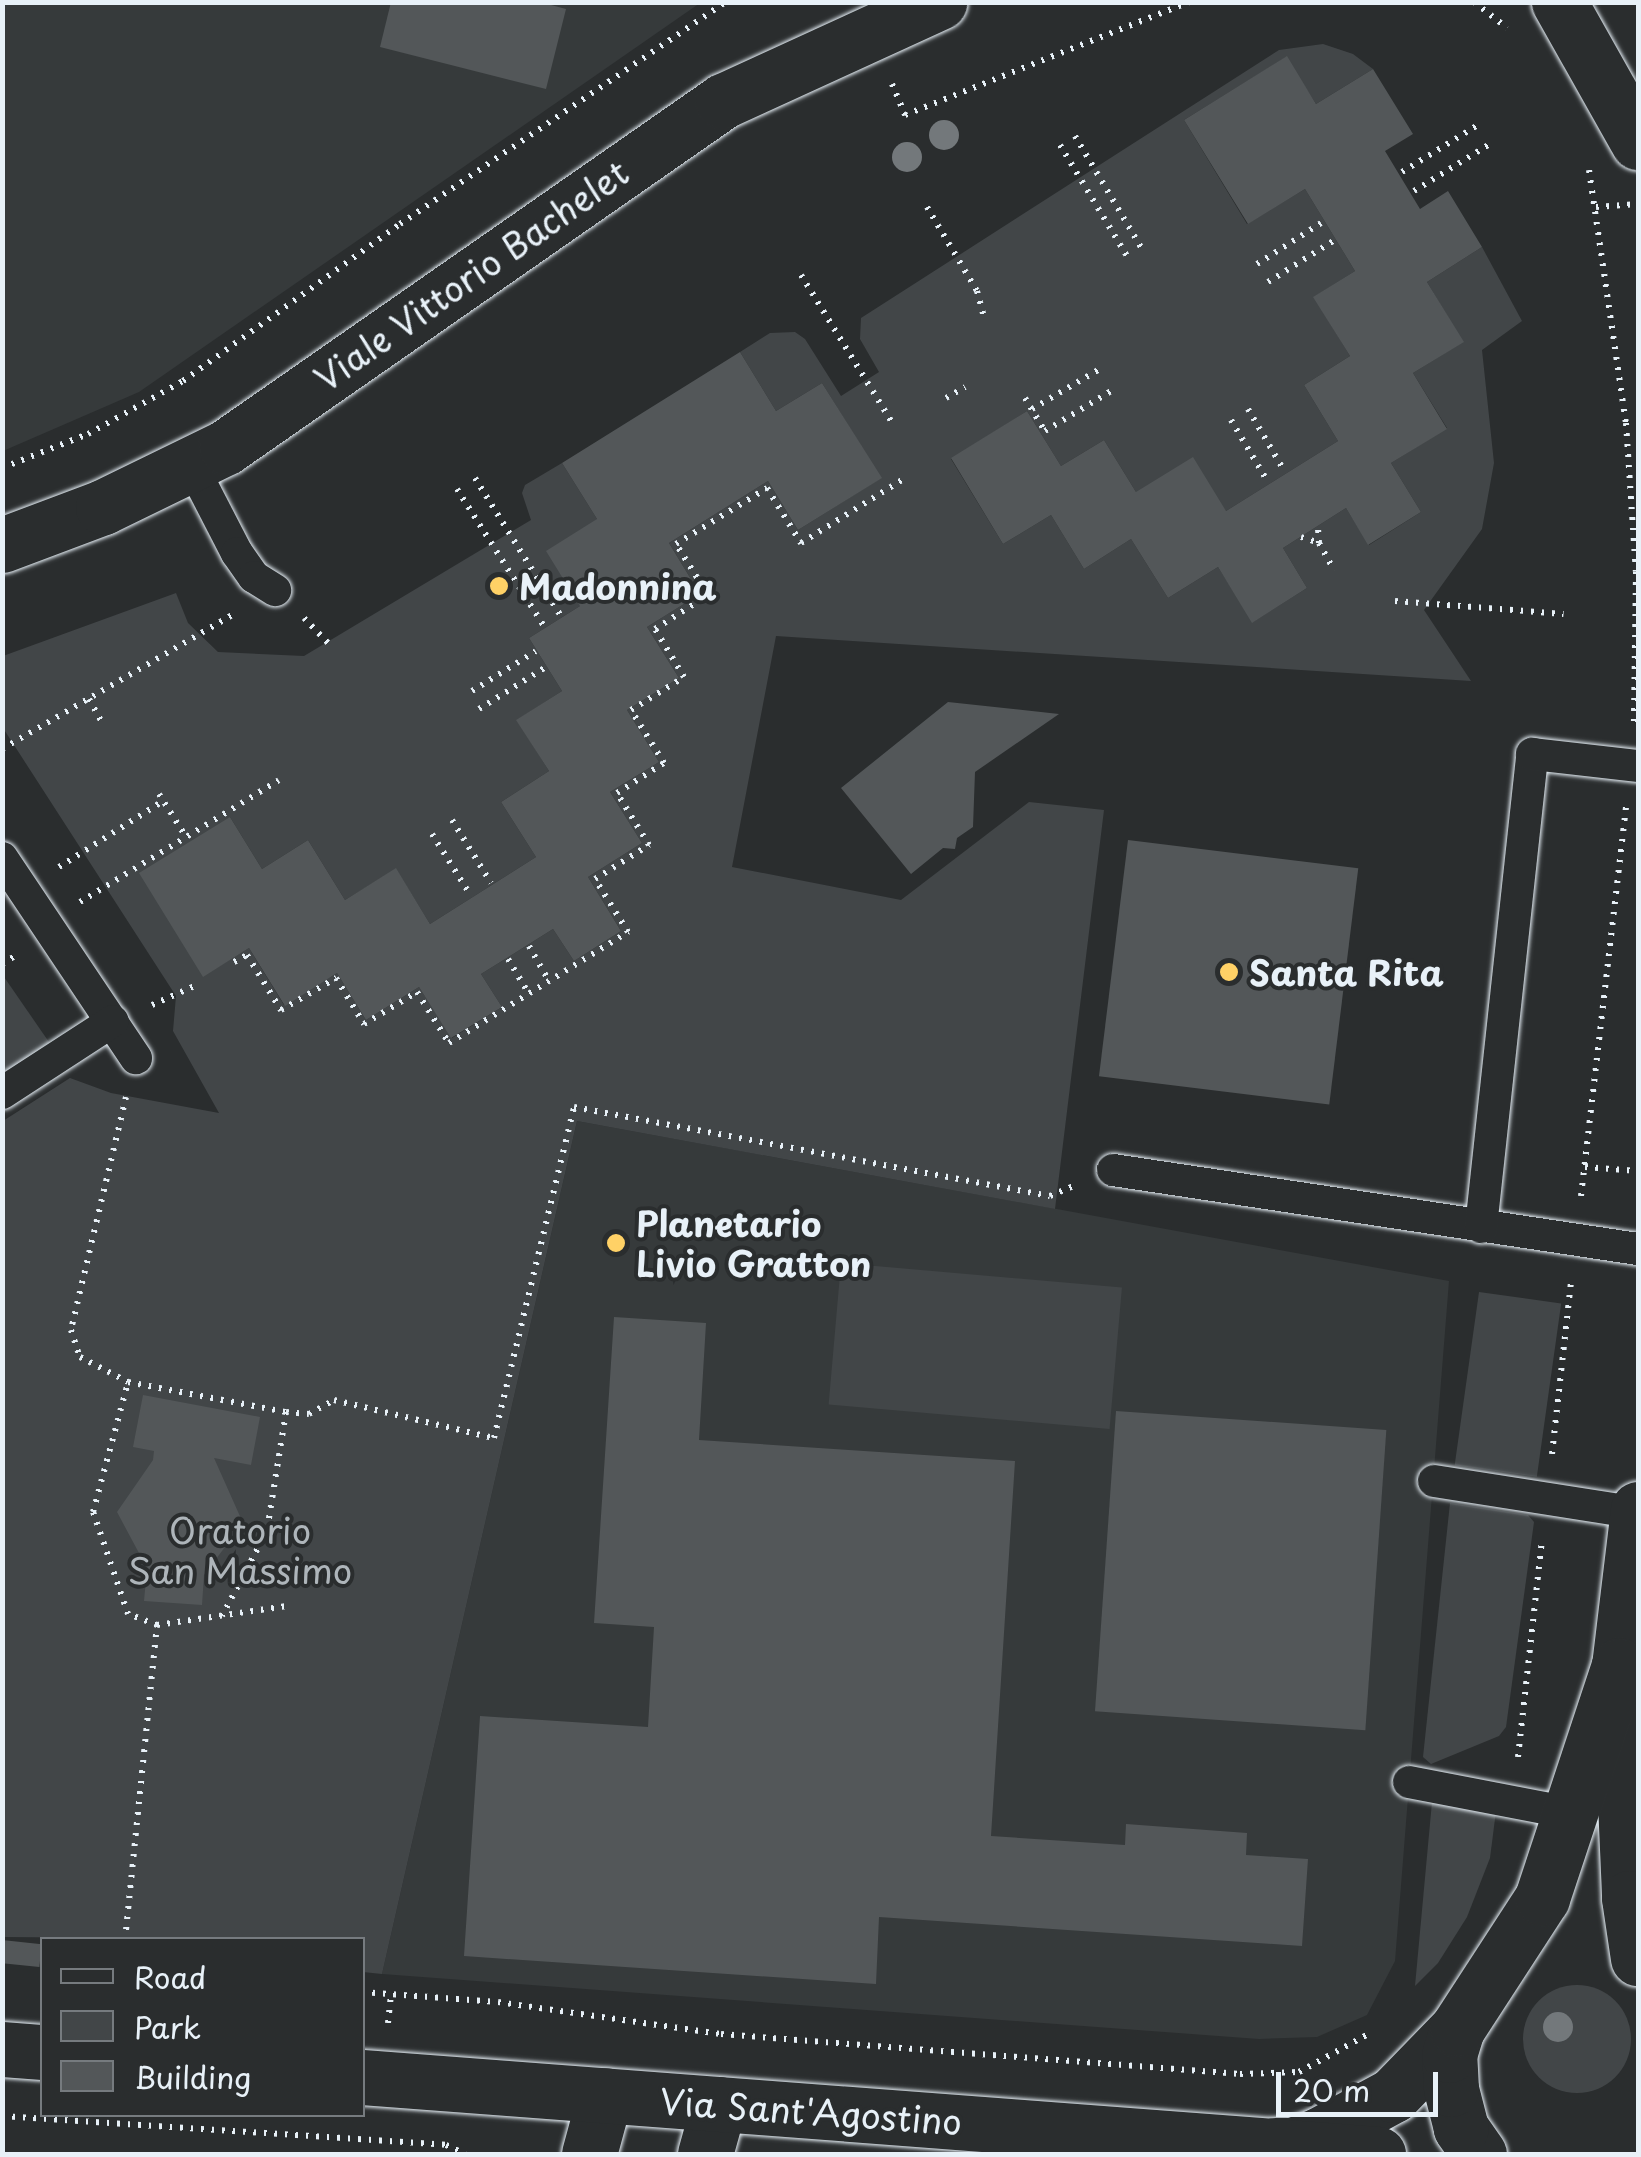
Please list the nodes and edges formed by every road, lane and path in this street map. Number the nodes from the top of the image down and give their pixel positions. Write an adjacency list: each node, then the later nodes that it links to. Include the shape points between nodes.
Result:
1 (725, 2): 37 (path, via 183,381 88,434)
2 (939, 2): 36 (street, Viale Vittorio Bachelet, via 723,101)
3 (1188, 2): 7 (path)
4 (1474, 2): 6 (path)
5 (1559, 2): 11 (street)
6 (1512, 32)
7 (905, 115)
8 (1481, 123): 14 (path)
9 (1075, 136): 21 (path)
10 (1494, 142): 15 (path)
11 (1638, 142)
12 (1060, 144): 22 (path)
13 (1586, 158): 18 (path)
14 (1402, 172)
15 (1414, 191)
16 (1638, 204): 18 (path)
17 (927, 207): 26 (path, via 977,291)
18 (1596, 207): 60 (path, via 1626,423 1636,572)
19 (1321, 223): 23 (path)
20 (1333, 241): 25 (path)
21 (1140, 247)
22 (1127, 256)
23 (1257, 264)
24 (801, 275): 35 (path)
25 (1268, 282)
26 (985, 320)
27 (1098, 370): 33 (path)
28 (965, 387): 30 (path)
29 (1110, 391): 33 (path, via 1046,430)
30 (946, 398)
31 (1025, 398): 33 (path)
32 (1248, 409): 38 (path)
33 (1032, 410)
34 (1231, 420): 41 (path)
35 (891, 421)
36 (192, 466): 46 (street, Viale Vittorio Bachelet); 48 (lane, via 237,554 254,577)
37 (2, 468)
38 (1285, 472)
39 (475, 478): 51 (path)
40 (902, 480): 75 (path, via 801,544 766,488 676,544 708,596 654,629 684,677 632,710 664,763 617,793 649,844 595,879 628,932)
41 (1268, 482)
42 (457, 489): 52 (path)
43 (1318, 527): 45 (path)
44 (1301, 537): 45 (path)
45 (1318, 544): 47 (path)
46 (2, 545)
47 (1334, 570)
48 (275, 590): 53 (path); 57 (path)
49 (1395, 600): 50 (path)
50 (1563, 614)
51 (561, 616)
52 (544, 626)
53 (332, 646)
54 (536, 651): 56 (path)
55 (546, 667): 58 (path)
56 (472, 692)
57 (89, 699): 59 (path); 61 (path)
58 (479, 709)
59 (101, 721)
60 (1634, 732)
61 (2, 749)
62 (1633, 778): 80 (path); 84 (lane, via 1532,754)
63 (279, 780): 66 (path)
64 (452, 820): 68 (path)
65 (432, 834): 70 (path)
66 (186, 837): 69 (path, via 161,798); 71 (path)
67 (2, 858): 69 (lane)
68 (491, 884)
69 (23, 889): 71 (lane)
70 (471, 896)
71 (46, 922): 77 (lane)
72 (529, 946): 75 (path)
73 (508, 959): 76 (path)
74 (234, 962): 76 (path, via 247,954 282,1010 336,978 364,1024 417,992 449,1043)
75 (549, 981): 76 (path)
76 (529, 994)
77 (114, 1021): 78 (lane); 79 (lane)
78 (136, 1058): 87 (path, via 71,1330 80,1357)
79 (2, 1093)
80 (1584, 1167): 82 (path); 83 (path)
81 (1113, 1170): 84 (lane); 88 (path, via 1050,1196 574,1106 494,1438 334,1400 310,1414)
82 (1638, 1171)
83 (1580, 1211)
84 (1481, 1227): 85 (lane)
85 (1638, 1250)
86 (1573, 1266): 89 (path)
87 (128, 1382): 88 (path); 95 (path, via 93,1512 128,1614)
88 (286, 1412): 94 (path, via 267,1530)
89 (1552, 1457)
90 (1434, 1481): 91 (lane)
91 (1638, 1511): 96 (street)
92 (1542, 1537): 98 (path)
93 (287, 1606): 94 (path)
94 (222, 1616): 95 (path)
95 (157, 1625): 100 (path)
96 (1620, 1665): 99 (street); 101 (street, via 1628,1883)
97 (1410, 1782): 98 (lane)
98 (1513, 1802): 99 (lane)
99 (1570, 1813): 104 (street, via 1542,1898)
100 (126, 1937)
101 (1638, 1958)
102 (365, 1992): 103 (path, via 498,2002 741,2036 1240,2074 1299,2072)
103 (1384, 2024)
104 (1456, 2029): 112 (street, via 1393,2096 1319,2135); 116 (street, via 1450,2089 1461,2128)
105 (2, 2049): 106 (street)
106 (40, 2052)
107 (365, 2076): 108 (street, Via Sant'Agostino)
108 (605, 2095): 111 (street, Via Sant'Agostino); 114 (street)
109 (2, 2116): 110 (path)
110 (101, 2119): 113 (path, via 446,2145)
111 (712, 2129): 112 (street, Via Sant'Agostino)
112 (1263, 2146): 115 (street, Via Sant'Agostino)
113 (465, 2154)
114 (589, 2154)
115 (1378, 2154)
116 (1478, 2154)

